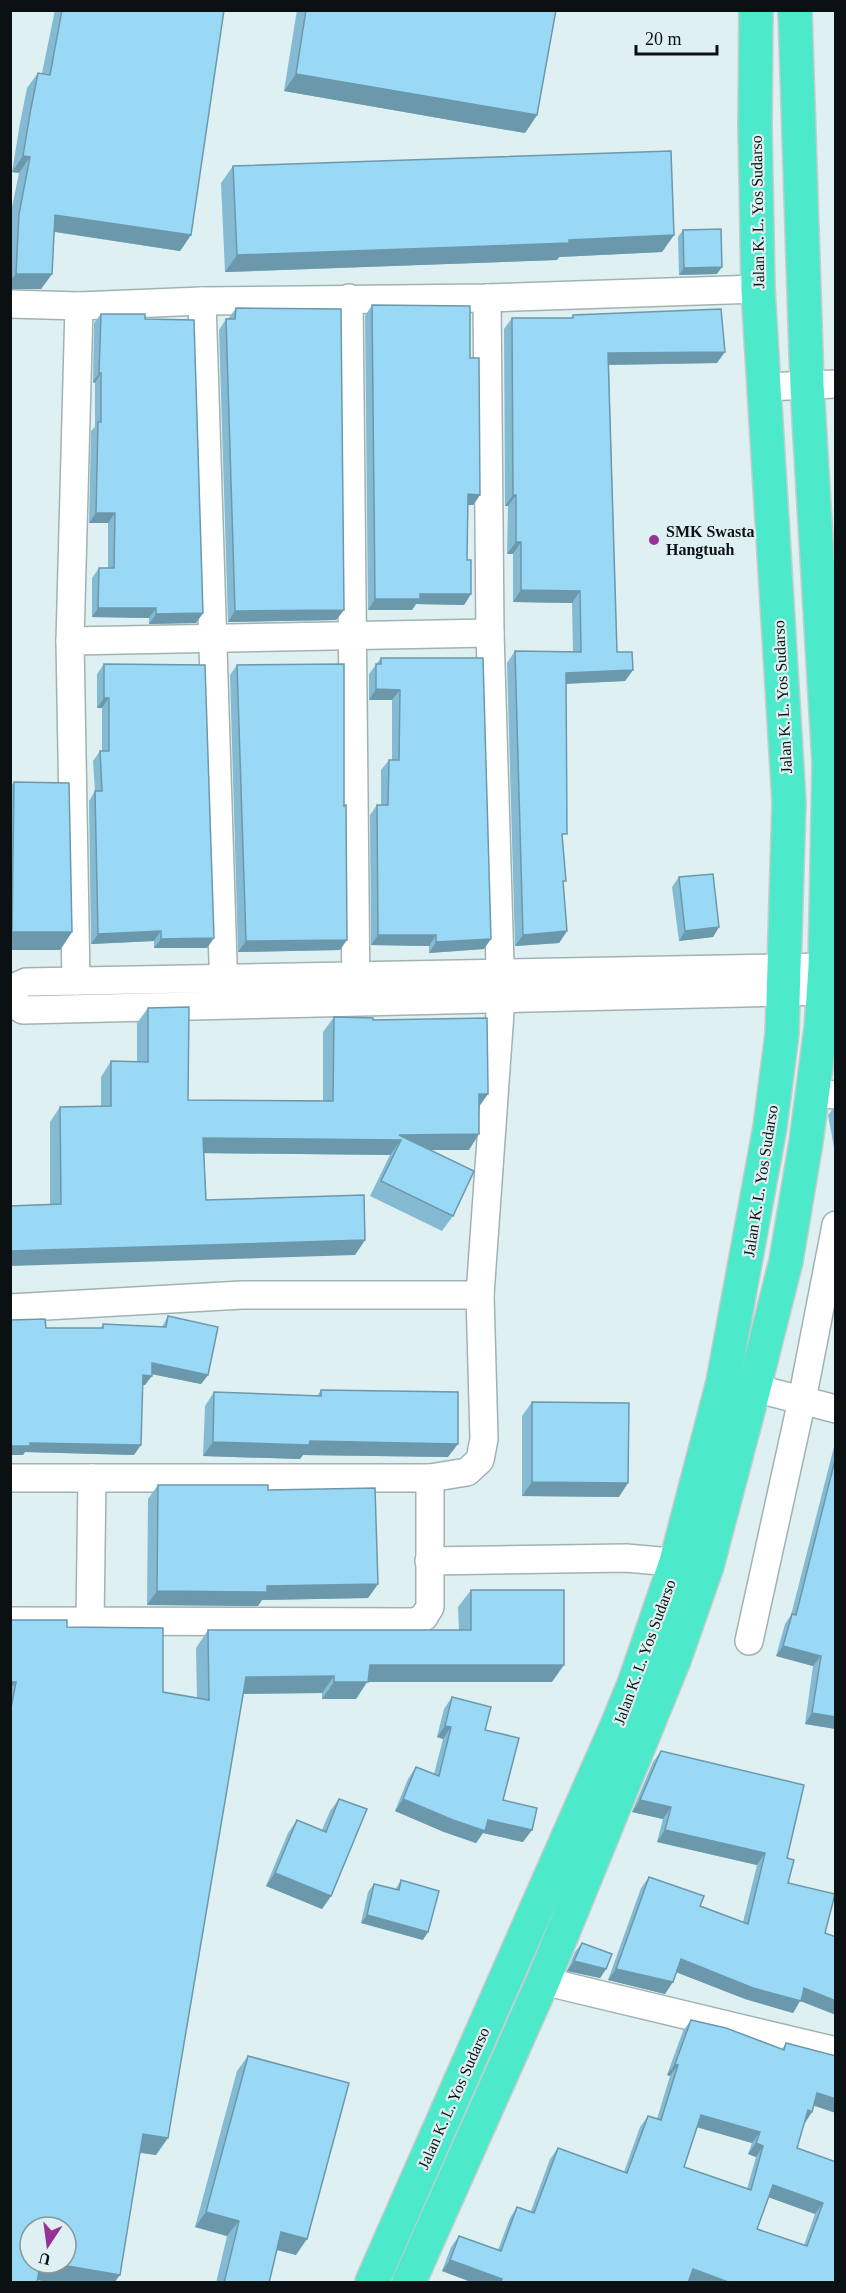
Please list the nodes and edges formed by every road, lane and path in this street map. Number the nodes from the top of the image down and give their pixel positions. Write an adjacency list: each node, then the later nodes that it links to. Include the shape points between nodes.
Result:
1 (756, 10): 3 (highway, Jalan K. L. Yos Sudarso)
2 (795, 10): 9 (highway, Jalan K. L. Yos Sudarso)
3 (758, 289): 5 (street); 10 (highway, Jalan K. L. Yos Sudarso)
4 (349, 298): 5 (street); 6 (street); 12 (street)
5 (487, 298): 11 (street)
6 (202, 301): 8 (street); 13 (street)
7 (10, 304): 8 (street)
8 (79, 306): 14 (street)
9 (821, 385): 10 (street); 15 (highway, Jalan K. L. Yos Sudarso, via 829,764)
10 (764, 387): 17 (highway, Jalan K. L. Yos Sudarso, via 789,802)
11 (490, 633): 12 (street); 18 (street)
12 (352, 635): 13 (street); 19 (street)
13 (213, 638): 14 (street); 20 (street)
14 (70, 641): 16 (street)
15 (824, 979): 17 (street); 21 (highway, Jalan K. L. Yos Sudarso)
16 (76, 981): 20 (street); 20 (street, via 26,982 17,986 13,994 15,1005 23,1011)
17 (784, 981): 18 (street); 33 (highway, Jalan K. L. Yos Sudarso, via 782,1034 770,1127)
18 (501, 986): 19 (street); 24 (street)
19 (356, 989): 20 (street)
20 (224, 991)
21 (828, 1028): 22 (highway, Jalan K. L. Yos Sudarso)
22 (825, 1094): 26 (highway, Jalan K. L. Yos Sudarso)
23 (836, 1225): 27 (street)
24 (480, 1295): 25 (street, via 242,1295); 31 (street, via 484,1439 480,1460 467,1472)
25 (10, 1308)
26 (754, 1388): 27 (street); 33 (highway, Jalan K. L. Yos Sudarso)
27 (802, 1400): 28 (street); 36 (street)
28 (836, 1409)
29 (10, 1478): 30 (street)
30 (92, 1478): 31 (street); 35 (street)
31 (430, 1478): 32 (street)
32 (429, 1561): 33 (street, via 626,1558); 35 (street, via 430,1608 415,1622)
33 (691, 1564): 37 (highway, Jalan K. L. Yos Sudarso, via 655,1709); 39 (highway, Jalan K. L. Yos Sudarso, via 634,1684)
34 (10, 1621): 35 (street)
35 (90, 1621)
36 (749, 1641)
37 (543, 1981): 38 (street); 40 (highway, Jalan K. L. Yos Sudarso)
38 (836, 2051)
39 (372, 2283)
40 (409, 2283)

